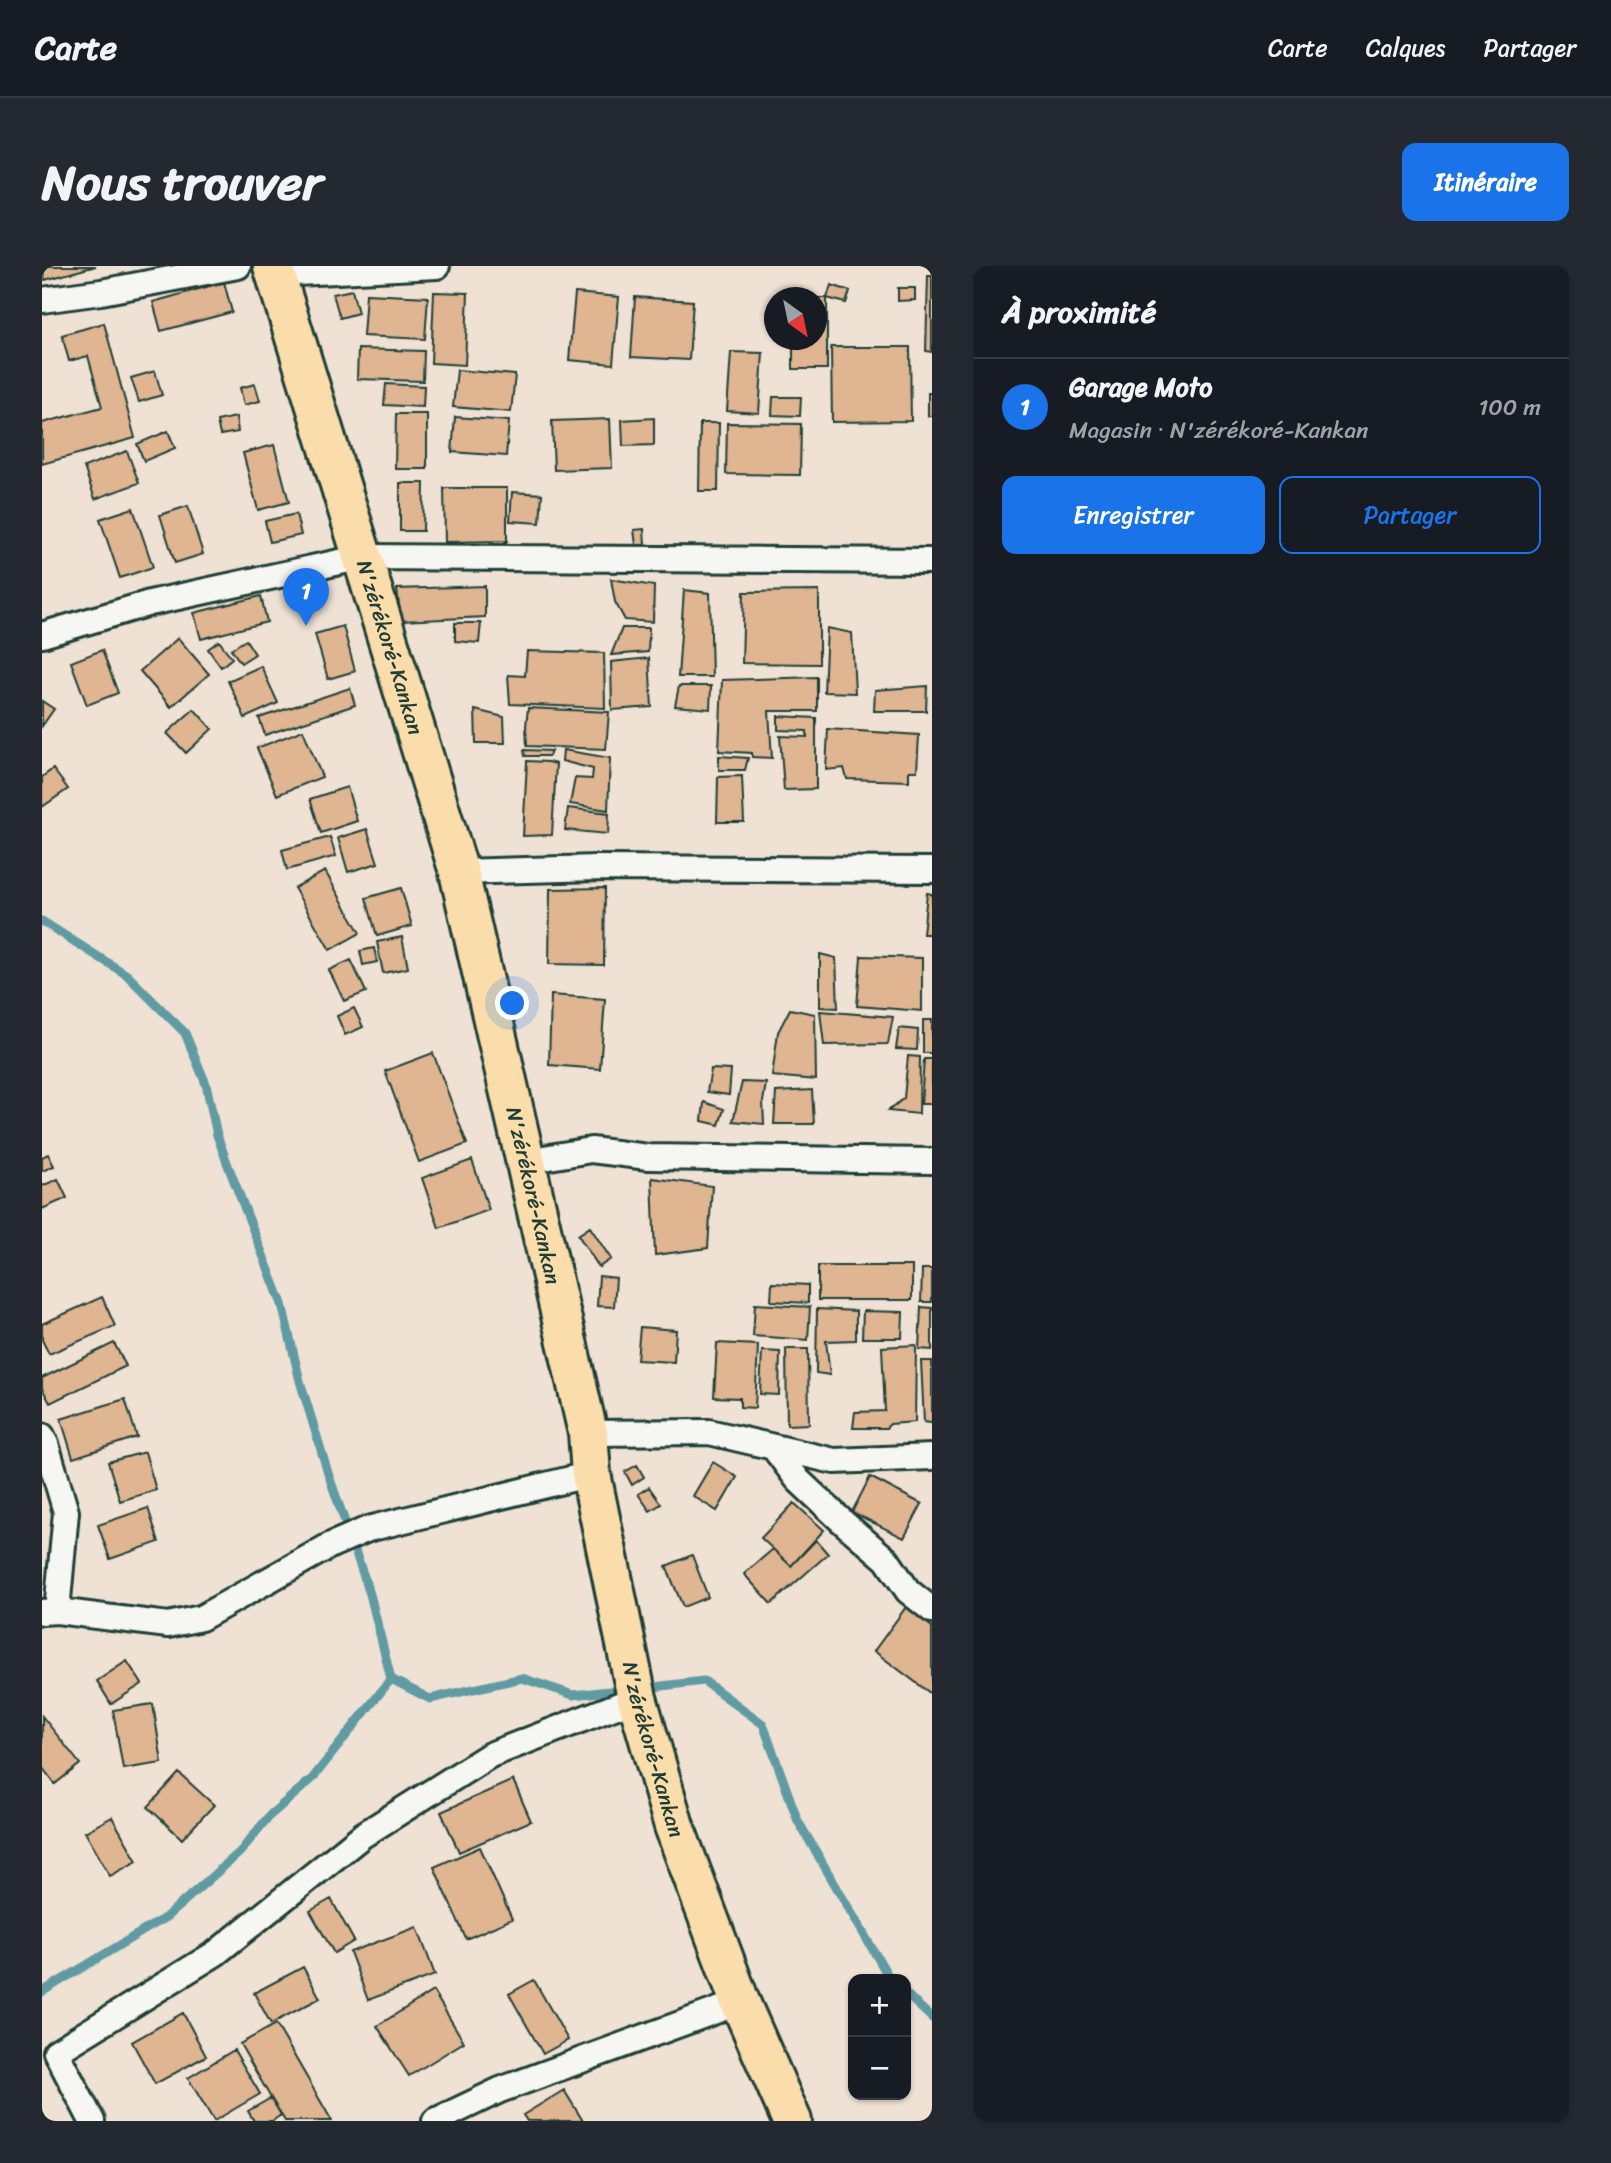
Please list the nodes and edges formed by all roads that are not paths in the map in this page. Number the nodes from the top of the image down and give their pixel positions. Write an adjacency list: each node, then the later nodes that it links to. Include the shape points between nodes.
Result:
1 (238, 266): 4 (street)
2 (436, 266): 3 (street)
3 (275, 270): 5 (highway, N'zérékoré-Kankan)
4 (42, 300)
5 (363, 557): 6 (street); 7 (street, via 150,603); 9 (highway, N'zérékoré-Kankan)
6 (932, 562)
7 (42, 635)
8 (932, 870): 9 (street)
9 (459, 872): 10 (highway, N'zérékoré-Kankan)
10 (526, 1161): 11 (street, via 591,1150 649,1157); 12 (highway, N'zérékoré-Kankan)
11 (932, 1161)
12 (588, 1433): 14 (street, via 709,1432); 16 (highway, N'zérékoré-Kankan)
13 (42, 1436): 18 (street, via 66,1512)
14 (774, 1448): 15 (street, via 834,1461); 17 (street, via 799,1480 887,1560 908,1591)
15 (932, 1457)
16 (591, 1474): 18 (street, via 368,1529 201,1618 168,1625); 19 (highway, N'zérékoré-Kankan)
17 (932, 1610)
18 (50, 1611)
19 (637, 1698): 20 (highway, N'zérékoré-Kankan, via 674,1826); 21 (street, via 490,1755 363,1835 216,1953 56,2052)
20 (740, 2002): 22 (street, via 500,2090); 23 (highway, N'zérékoré-Kankan)
21 (92, 2121)
22 (435, 2121)
23 (792, 2121)

